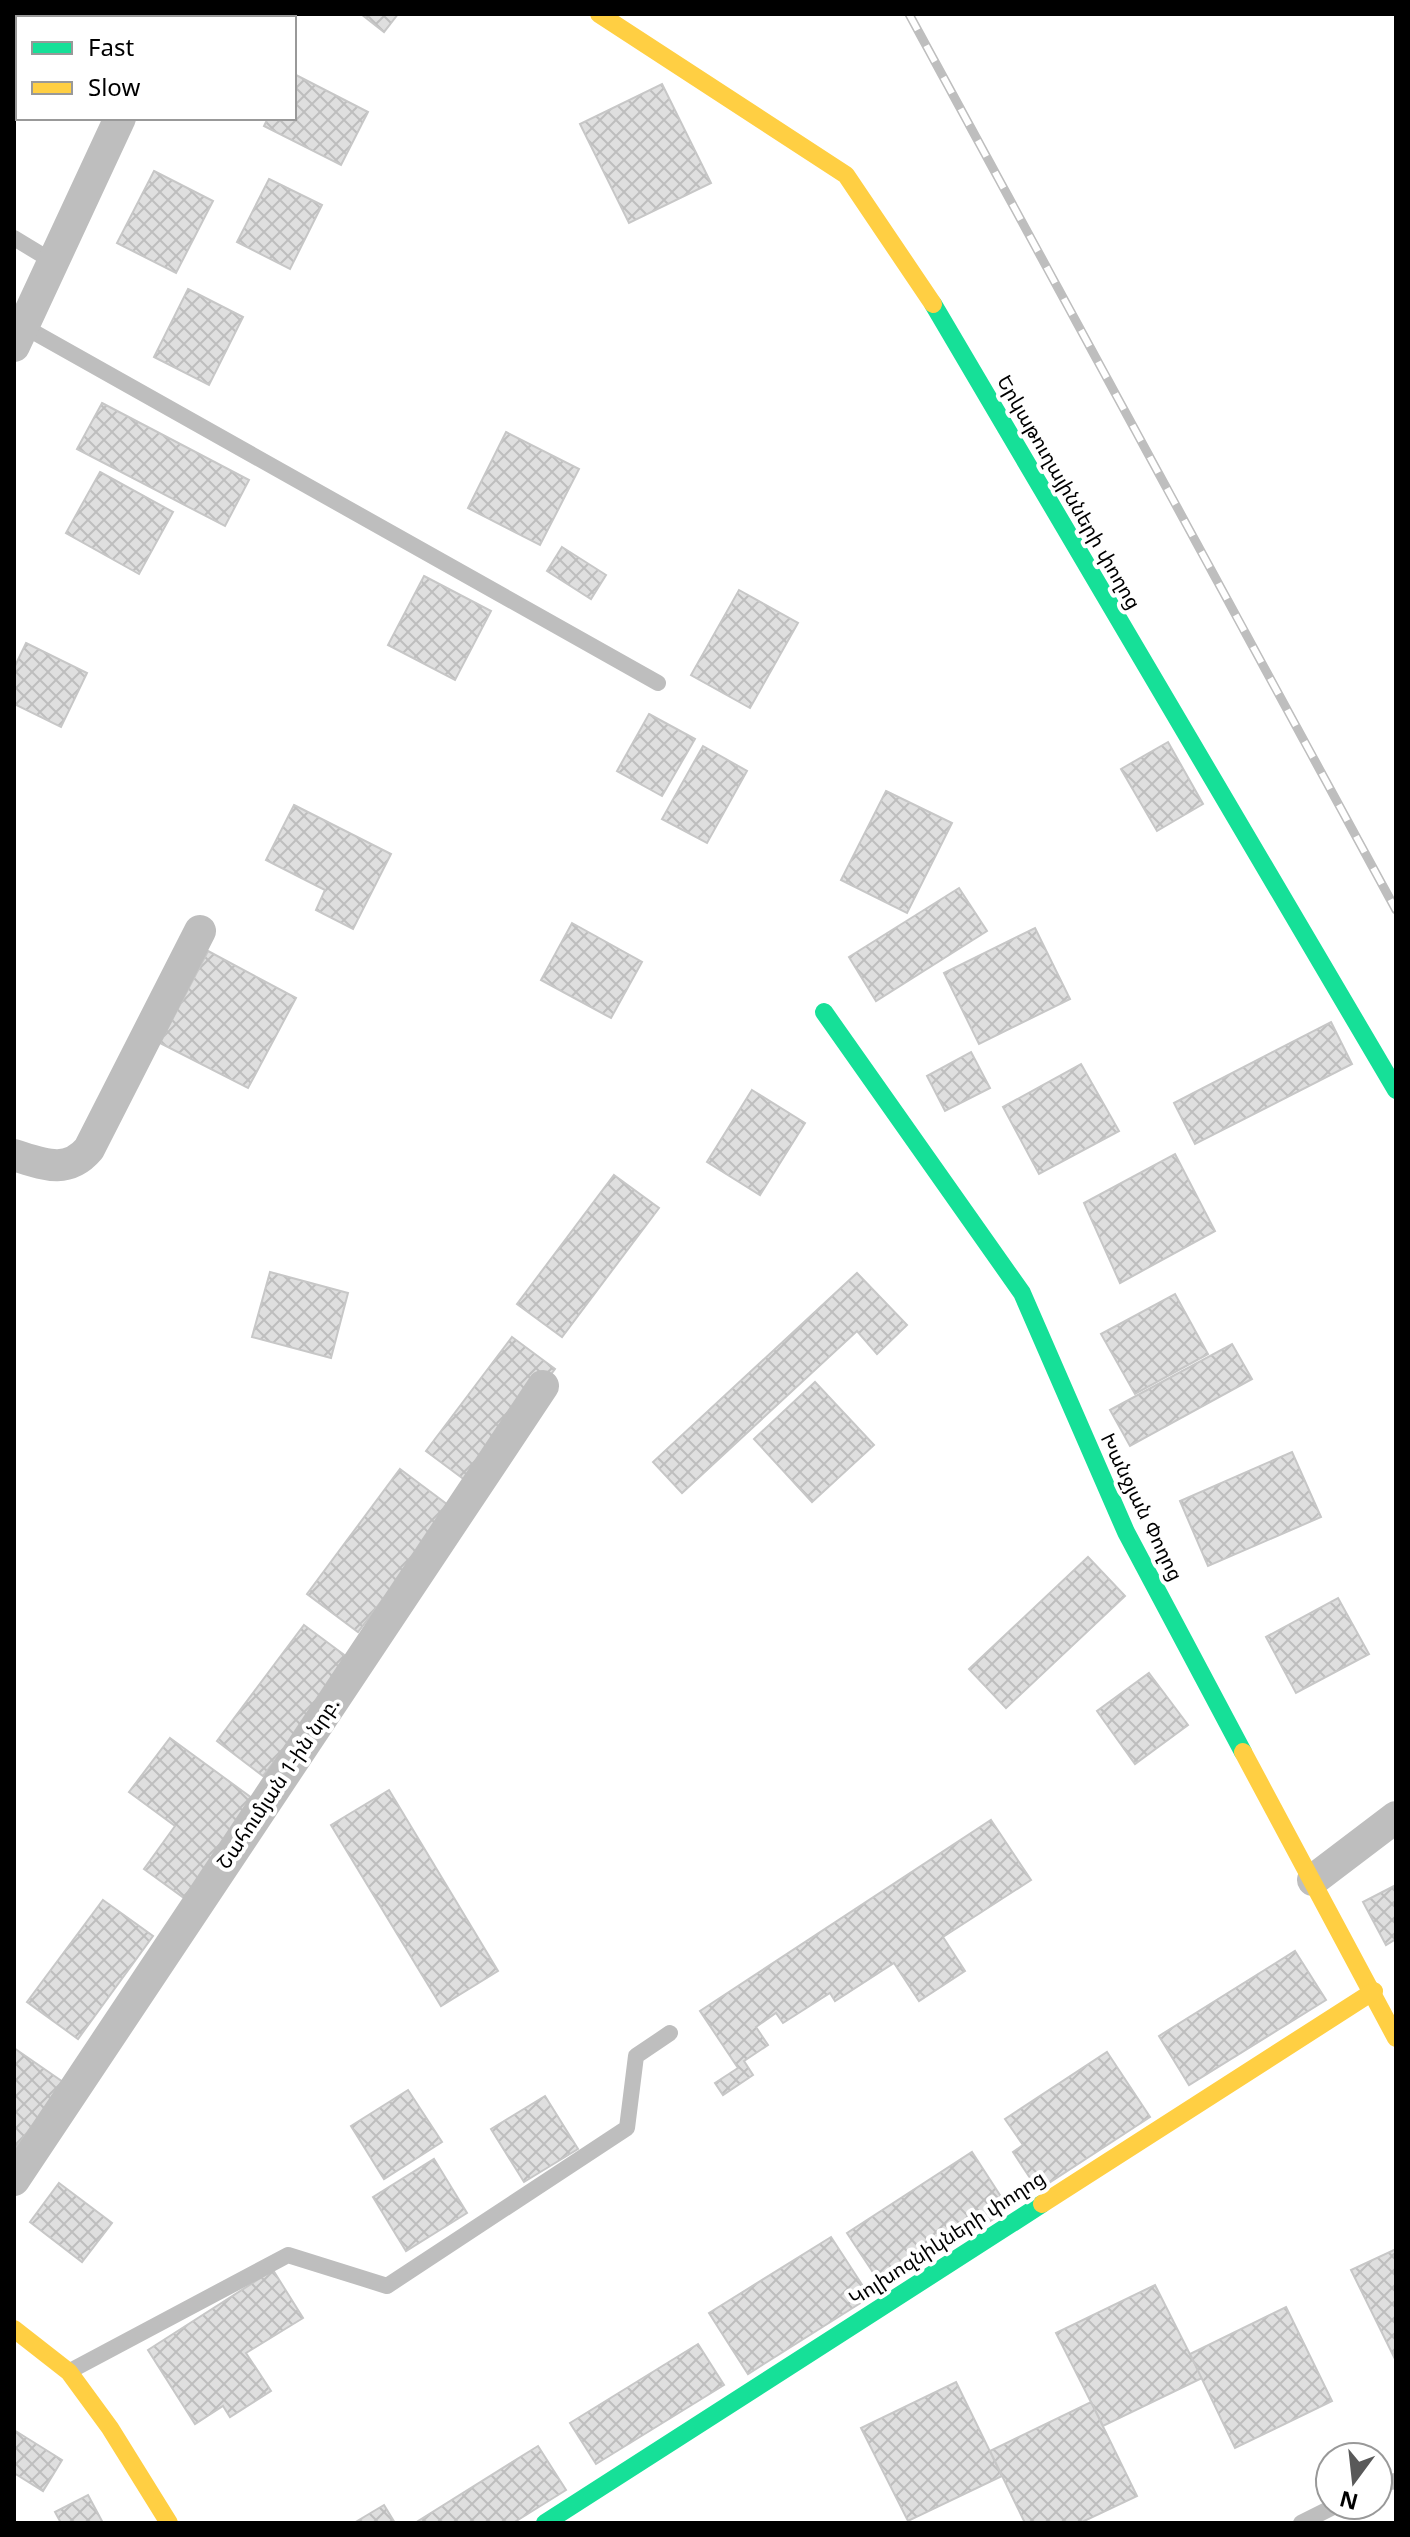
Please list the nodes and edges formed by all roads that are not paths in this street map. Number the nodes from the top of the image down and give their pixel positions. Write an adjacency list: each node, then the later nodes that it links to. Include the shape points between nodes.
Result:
1 (599, 14): 9 (street, Երկաթուղայինների փողոց, via 846,175 933,303)
2 (119, 120): 4 (street)
3 (14, 238): 4 (lane)
4 (52, 261): 5 (street)
5 (18, 336): 6 (lane)
6 (658, 683)
7 (200, 931): 10 (street, via 89,1149 66,1166)
8 (824, 1012): 13 (street, Խանջյան Փողոց, via 1022,1293 1126,1532)
9 (1396, 1090)
10 (14, 1155)
11 (543, 1386): 17 (street, Շահումյան 1-ին նրբ.)
12 (1396, 1817): 13 (street)
13 (1313, 1880): 14 (street, Խանջյան Փողոց)
14 (1374, 1991): 16 (street, Խանջյան Փողոց); 21 (street, Կոլխոզնիկների փողոց)
15 (670, 2033): 19 (lane, via 636,2056 627,2128 387,2286 288,2255)
16 (1396, 2038)
17 (14, 2180)
18 (14, 2329): 19 (street)
19 (69, 2372): 20 (street)
20 (169, 2523)
21 (545, 2523)

